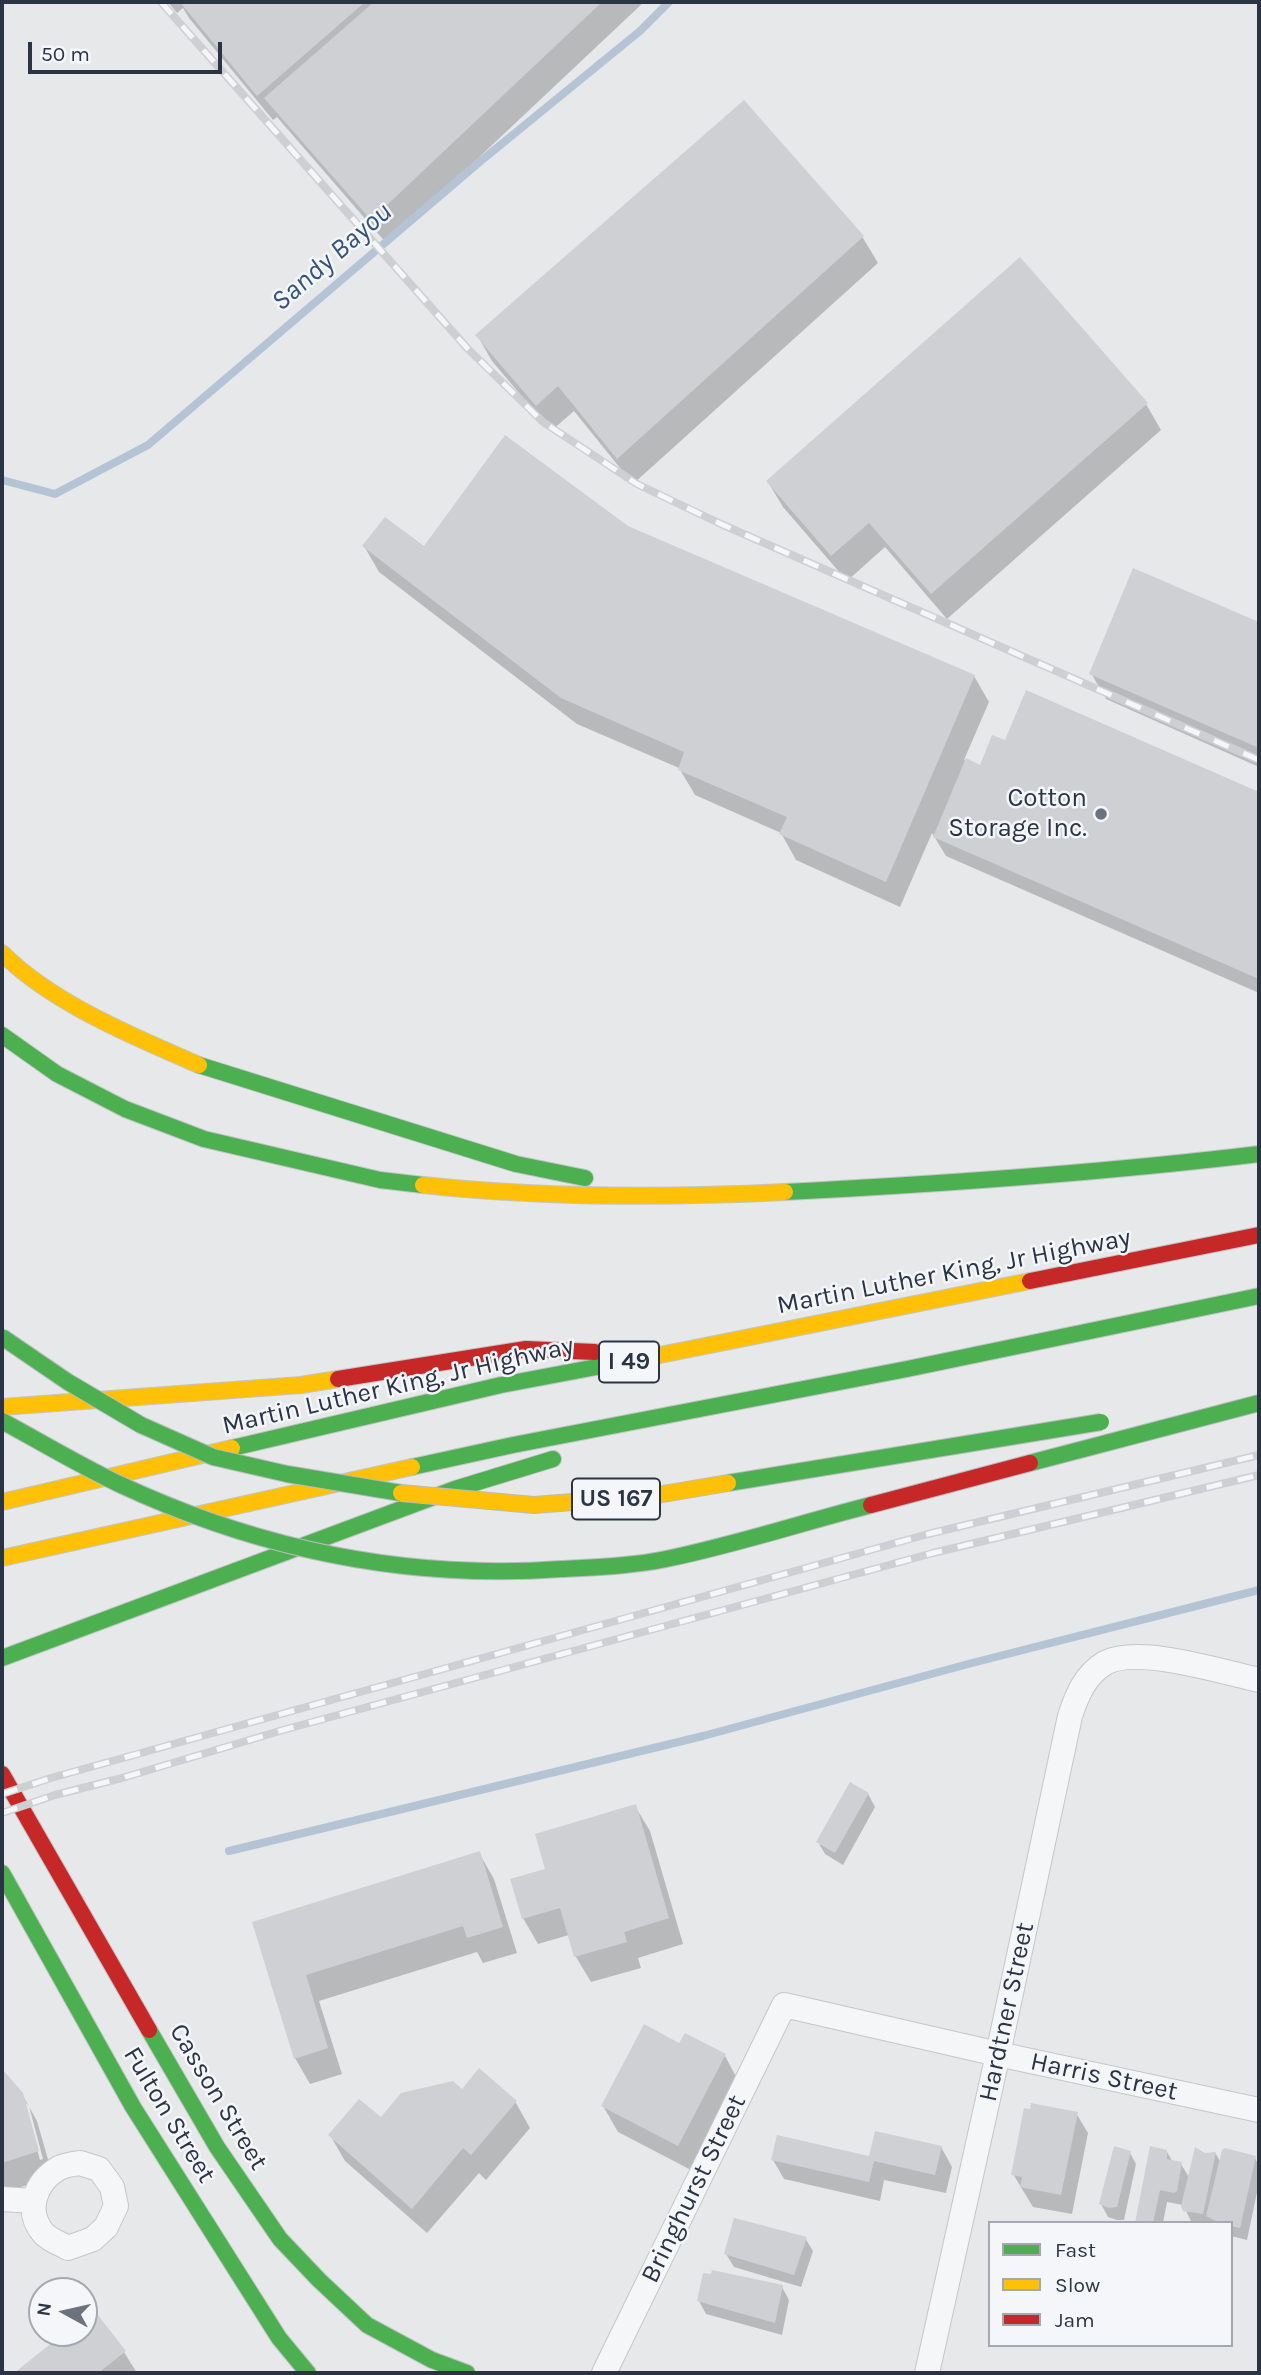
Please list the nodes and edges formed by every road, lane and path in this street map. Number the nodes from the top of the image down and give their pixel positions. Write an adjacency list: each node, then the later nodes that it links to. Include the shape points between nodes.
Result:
1 (2, 953): 4 (main road, via 18,969 76,1006 210,1070 516,1164)
2 (2, 1035): 4 (main road, via 57,1074 125,1109 204,1139 274,1157 380,1180 495,1193)
3 (1259, 1154): 4 (main road, via 924,1185)
4 (679, 1197)
5 (1259, 1235): 8 (main road, Martin Luther King, Jr Highway / I 49)
6 (1259, 1296): 10 (main road, I 49)
7 (2, 1337): 14 (main road, US 167, bridge, via 131,1419 213,1457 415,1495 534,1505 651,1496)
8 (667, 1354): 12 (main road, via 526,1349 301,1385); 18 (main road, Martin Luther King, Jr Highway / I 49, via 501,1385)
9 (1259, 1395): 13 (main road)
10 (751, 1399): 16 (main road); 19 (main road, I 49, via 513,1445)
11 (1259, 1403): 15 (main road, bridge, via 665,1559 565,1570 411,1568 287,1544 218,1524 119,1484)
12 (2, 1407)
13 (1165, 1411)
14 (1111, 1420)
15 (2, 1421)
16 (597, 1446)
17 (571, 1454): 20 (main road, via 456,1489)
18 (2, 1502)
19 (2, 1558)
20 (2, 1658)
21 (1259, 1680): 25 (street, Hardtner Street, via 1155,1657 1130,1657 1107,1662 1077,1692)
22 (2, 1774): 30 (main road, Casson Street, via 217,2147 280,2239 367,2325)
23 (2, 1872): 29 (main road, Fulton Street, via 133,2107 279,2338)
24 (784, 2005): 25 (street, Harris Street); 31 (street, Bringhurst Street)
25 (998, 2054): 26 (street, Harris Street); 32 (street, Hardtner Street)
26 (1259, 2110)
27 (2, 2199): 28 (street)
28 (34, 2201)
29 (308, 2373)
30 (467, 2373)
31 (604, 2373)
32 (927, 2373)

